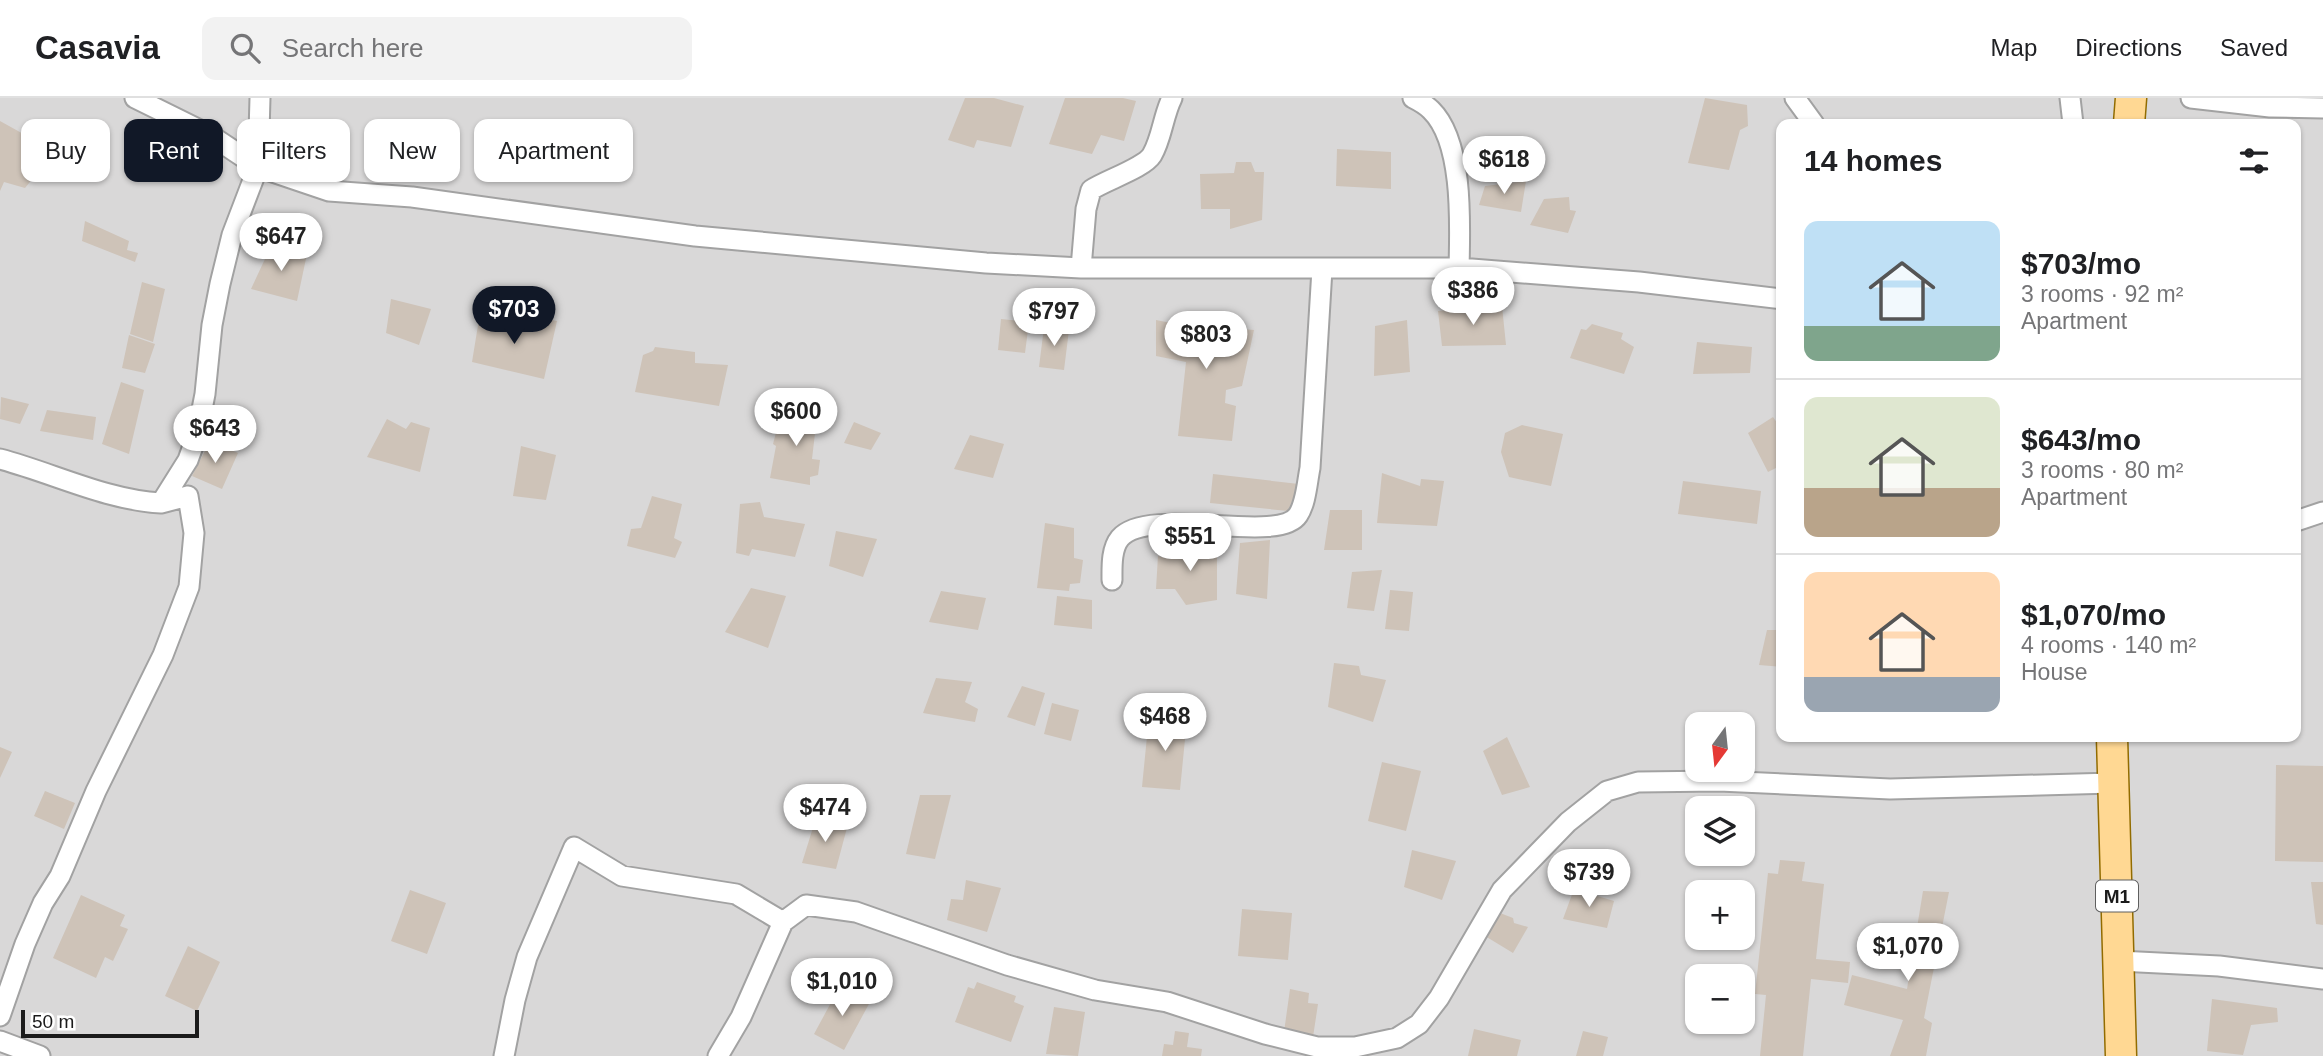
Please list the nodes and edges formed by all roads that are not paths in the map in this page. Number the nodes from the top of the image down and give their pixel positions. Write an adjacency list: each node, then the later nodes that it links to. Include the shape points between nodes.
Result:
1 (135, 98): 14 (street)
2 (260, 98): 10 (street)
3 (1172, 98): 17 (street, via 1150,157 1091,190)
4 (1413, 98): 18 (street, via 1442,124 1453,157 1460,200)
5 (1795, 98): 11 (street)
6 (2070, 98): 12 (street)
7 (2131, 98): 13 (main road)
8 (2190, 98): 9 (street)
9 (2323, 108)
10 (259, 119)
11 (1810, 119)
12 (2072, 119)
13 (2129, 119)
14 (237, 153)
15 (252, 182): 22 (street, via 220,284 205,394)
16 (302, 182): 17 (street, via 329,191 411,197 695,236)
17 (1081, 268): 19 (street)
18 (1459, 268): 19 (street); 20 (street)
19 (1322, 269): 27 (street, via 1310,468 1297,517 1266,527 1153,524 1132,529 1119,540)
20 (1776, 298)
21 (0, 459): 24 (street, via 98,490)
22 (188, 460): 23 (street); 24 (street)
23 (188, 496): 24 (street); 33 (street, via 194,533 189,587 163,655 60,876 43,903)
24 (161, 503)
25 (2323, 512): 26 (street)
26 (2301, 519)
27 (1112, 580)
28 (2112, 742): 29 (main road, M1)
29 (2113, 783): 31 (main road, M1); 35 (street, via 1890,789 1638,782 1607,792 1568,822 1502,890 1419,1024 1398,1038)
30 (783, 922): 35 (street, via 806,905 856,912 1007,965 1095,990 1167,1002); 37 (street, via 736,894 622,876 574,847 527,957); 38 (street, via 741,1017)
31 (2119, 961): 32 (street, via 2219,966); 39 (main road, M1)
32 (2323, 979)
33 (0, 1016)
34 (0, 1041): 36 (street)
35 (1309, 1051)
36 (40, 1056)
37 (504, 1056)
38 (718, 1056)
39 (2121, 1056)

